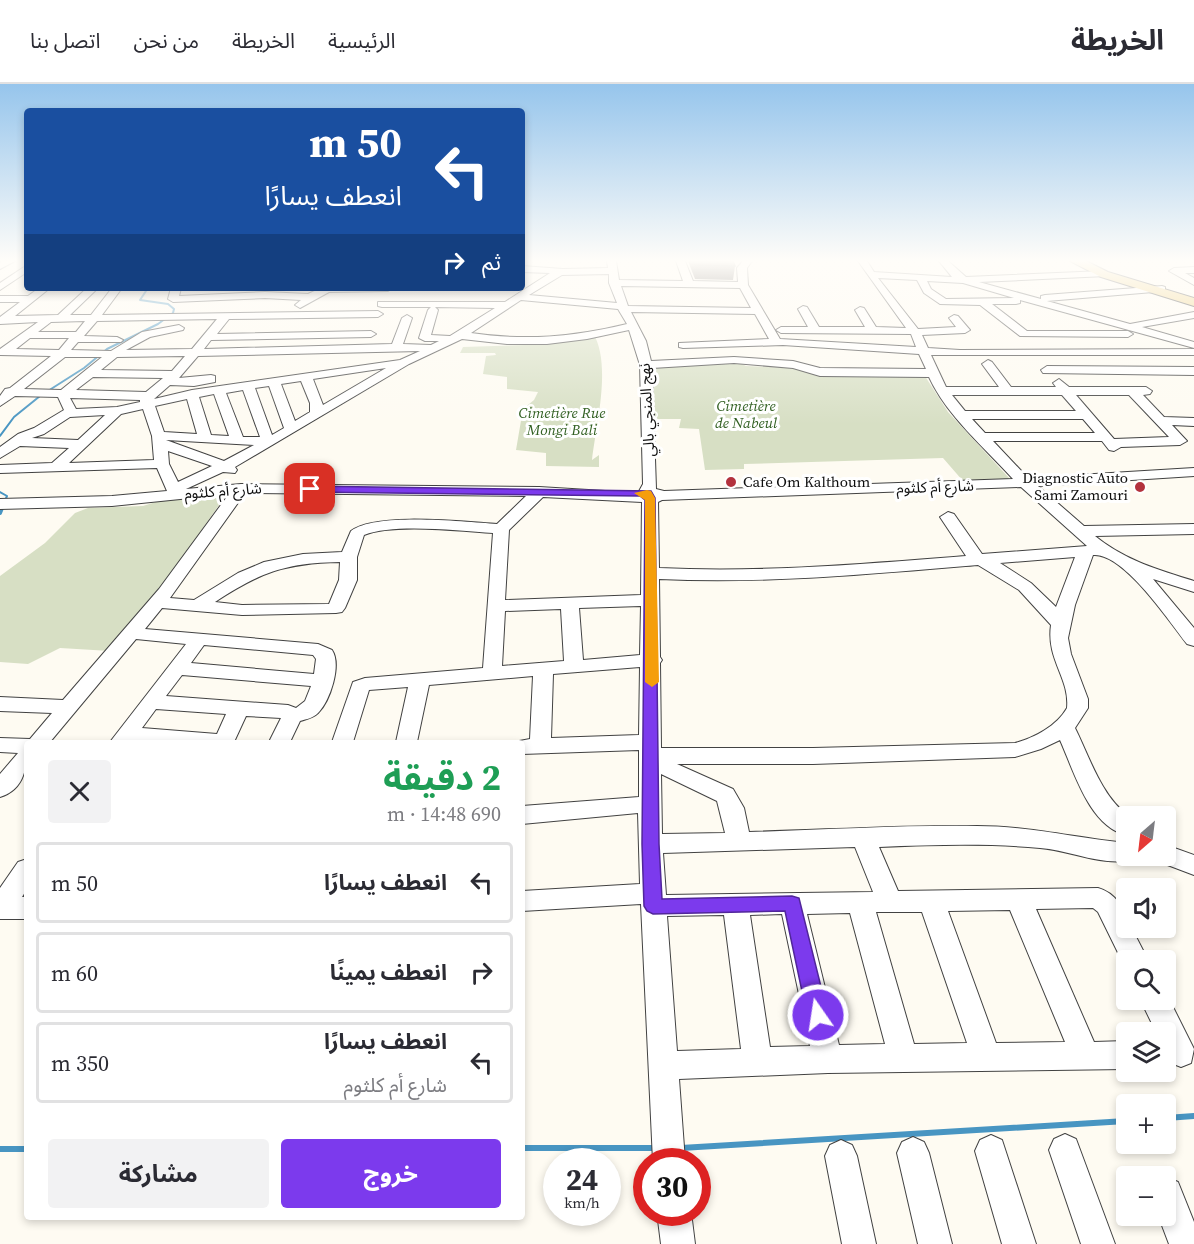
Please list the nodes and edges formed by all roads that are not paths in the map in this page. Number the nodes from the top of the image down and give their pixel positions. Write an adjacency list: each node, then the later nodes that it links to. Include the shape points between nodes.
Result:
1 (64, 315): 25 (street)
2 (144, 315): 23 (street)
3 (203, 315): 22 (street)
4 (291, 315): 28 (street)
5 (304, 315): 28 (street)
6 (322, 315): 31 (street)
7 (333, 315): 43 (street)
8 (376, 315): 24 (street)
9 (401, 315): 24 (street)
10 (414, 315): 24 (street)
11 (414, 315): 24 (street)
12 (432, 315): 45 (street)
13 (492, 315): 46 (street)
14 (628, 315): 32 (street, نهج المنجي بالي)
15 (762, 315): 36 (street)
16 (806, 315): 37 (street)
17 (863, 315): 38 (street)
18 (902, 315): 39 (street)
19 (999, 315): 48 (street, via 1024,334)
20 (1086, 315): 33 (street)
21 (1194, 315): 33 (street)
22 (226, 316): 28 (street); 41 (street)
23 (95, 317): 25 (street); 42 (street)
24 (384, 317): 44 (street); 54 (street); 70 (street)
25 (61, 318): 27 (street)
26 (954, 318): 39 (street, via 965,330)
27 (48, 319): 30 (street); 40 (street)
28 (287, 320): 31 (street); 50 (street)
29 (676, 322): 47 (street)
30 (1, 324): 40 (street)
31 (307, 324): 49 (street)
32 (635, 324): 46 (street, via 573,340 540,343); 76 (street, نهج المنجي بالي)
33 (1128, 327): 48 (street)
34 (141, 328): 42 (street)
35 (183, 328): 41 (street); 52 (street); 67 (street, via 156,329)
36 (771, 330): 37 (street); 53 (street)
37 (815, 330): 38 (street)
38 (873, 331): 39 (street)
39 (914, 331): 59 (street)
40 (31, 332): 42 (street); 66 (street)
41 (213, 332): 50 (street); 64 (street)
42 (79, 334): 51 (street); 63 (street)
43 (326, 334): 44 (street); 49 (street)
44 (346, 334): 58 (street)
45 (427, 334): 46 (street); 46 (street); 54 (street)
46 (462, 334): 57 (street)
47 (728, 334): 53 (street); 55 (street); 73 (street)
48 (1152, 334): 56 (street)
49 (301, 335): 50 (street)
50 (275, 336): 69 (street)
51 (117, 340)
52 (171, 341)
53 (780, 342): 71 (street); 75 (street)
54 (398, 343): 57 (street); 70 (street)
55 (683, 345)
56 (1194, 345)
57 (435, 347): 65 (street)
58 (339, 350): 69 (street); 70 (street)
59 (925, 351): 60 (street); 71 (street); 80 (street)
60 (1023, 352): 61 (street); 77 (street)
61 (1161, 352): 62 (street); 78 (street)
62 (1194, 352)
63 (62, 353): 66 (street); 67 (street); 92 (street)
64 (194, 353): 67 (street); 68 (street); 82 (street)
65 (422, 353): 70 (street); 72 (street)
66 (3, 354)
67 (111, 354): 79 (street)
68 (218, 358): 69 (street); 83 (street)
69 (263, 359)
70 (361, 359): 72 (street); 81 (street); 83 (street)
71 (845, 360): 75 (street, via 820,372); 80 (street)
72 (405, 362): 100 (street)
73 (747, 362): 75 (street); 76 (street)
74 (988, 364): 87 (street)
75 (793, 365)
76 (646, 366): 124 (street, نهج المنجي بالي)
77 (1047, 370): 78 (street); 88 (street)
78 (1189, 371)
79 (93, 373): 82 (street); 93 (street)
80 (934, 373): 91 (street)
81 (306, 377): 84 (street); 100 (street)
82 (172, 378): 90 (street); 95 (street)
83 (208, 380): 90 (street)
84 (274, 382): 85 (street); 105 (street)
85 (248, 386): 86 (street); 111 (street)
86 (219, 390): 90 (street); 108 (street)
87 (1007, 390): 88 (street); 91 (street)
88 (1064, 390): 94 (street, via 1131,390); 97 (street)
89 (0, 391): 92 (street)
90 (189, 391): 95 (street); 107 (street)
91 (942, 391): 101 (street)
92 (14, 392): 93 (street); 96 (street)
93 (61, 393): 95 (street); 98 (street)
94 (1145, 397): 97 (street); 103 (street)
95 (147, 400): 99 (street); 109 (street)
96 (0, 402)
97 (1074, 402): 102 (street)
98 (71, 411): 99 (street); 110 (street)
99 (117, 411): 113 (street)
100 (317, 415): 105 (street)
101 (961, 415): 102 (street); 106 (street)
102 (1084, 415): 112 (street)
103 (1162, 421): 104 (street); 112 (street, via 1180,442)
104 (1194, 422)
105 (291, 429): 111 (street)
106 (981, 437): 112 (street); 121 (street)
107 (205, 438): 108 (street); 109 (street)
108 (237, 439): 111 (street)
109 (159, 440): 116 (street); 120 (street)
110 (16, 442): 113 (street); 114 (street)
111 (268, 442): 120 (street, via 244,457)
112 (1110, 443)
113 (82, 444): 115 (street)
114 (0, 454): 115 (street)
115 (68, 456): 118 (street)
116 (162, 464): 118 (street); 122 (street)
117 (0, 469): 118 (street)
118 (54, 469)
119 (1194, 472): 121 (street, شارع أم كلثوم)
120 (232, 475): 122 (street, شارع أم كلثوم); 122 (street); 123 (street, شارع أم كلثوم); 136 (street)
121 (1025, 483): 124 (street, شارع أم كلثوم); 129 (street)
122 (175, 492): 125 (street, شارع أم كلثوم, via 112,501)
123 (539, 492): 124 (street, شارع أم كلثوم); 127 (street)
124 (649, 494): 133 (street, نهج المنجي بالي)
125 (7, 504)
126 (948, 517): 131 (street)
127 (501, 529): 130 (street, via 401,525 364,528 356,534); 139 (street)
128 (1194, 529): 129 (street)
129 (1089, 544): 131 (street); 132 (street); 140 (street, via 1066,601)
130 (349, 557): 138 (street, via 271,565); 138 (street, via 348,580 336,608 262,610)
131 (978, 559): 133 (street, via 830,572 710,576); 140 (street, via 1028,587)
132 (1134, 567): 134 (street); 143 (street)
133 (651, 573): 135 (street, نهج المنجي بالي)
134 (1194, 587)
135 (651, 600): 137 (street); 144 (street, نهج المنجي بالي)
136 (158, 602): 138 (street); 141 (street)
137 (570, 603): 139 (street); 145 (street)
138 (198, 605)
139 (497, 606): 148 (street)
140 (1061, 625): 156 (street, via 1063,662 1078,698 1078,706)
141 (132, 633): 142 (street); 153 (street)
142 (199, 639): 146 (street); 150 (street, via 318,650 326,658)
143 (1194, 640)
144 (652, 660): 145 (street); 167 (street, نهج المنجي بالي)
145 (574, 667): 147 (street)
146 (177, 668): 150 (street); 151 (street)
147 (543, 669): 148 (street); 166 (street)
148 (492, 673): 149 (street)
149 (420, 679): 162 (street, via 361,685); 163 (street)
150 (323, 681): 155 (street, via 313,706)
151 (151, 702): 154 (street); 157 (street)
152 (0, 704): 153 (street)
153 (69, 707): 158 (street)
154 (239, 708): 155 (street, via 288,712); 160 (street)
155 (292, 716): 161 (street)
156 (1064, 727): 167 (street, via 1031,748 1015,750 813,756); 172 (street, via 1098,796)
157 (124, 738): 159 (street)
158 (41, 740)
159 (162, 740)
160 (225, 740)
161 (281, 740)
162 (344, 740)
163 (407, 740)
164 (0, 745): 165 (street)
165 (24, 746)
166 (531, 746): 167 (street)
167 (650, 753): 170 (street, نهج المنجي بالي); 174 (street, via 725,795)
168 (24, 760): 169 (street)
169 (2, 784)
170 (651, 804): 171 (street); 175 (street, نهج المنجي بالي)
171 (525, 815)
172 (1116, 819)
173 (863, 837): 174 (street); 176 (street, via 1016,836); 183 (street)
174 (739, 841): 175 (street)
175 (650, 844): 180 (street, نهج المنجي بالي)
176 (1116, 851)
177 (1176, 858): 178 (street)
178 (1194, 866)
179 (24, 876): 188 (street)
180 (653, 899): 182 (street); 187 (street); 198 (street, نهج المنجي بالي)
181 (1019, 900): 184 (street); 189 (street, via 1104,901); 194 (street)
182 (525, 901)
183 (890, 902): 184 (street); 186 (street)
184 (932, 902): 193 (street)
185 (792, 903): 186 (street); 187 (street); 196 (street)
186 (860, 903): 195 (street)
187 (736, 905): 197 (street)
188 (10, 908)
189 (1129, 950)
190 (1159, 1010): 191 (street)
191 (1180, 1053)
192 (1116, 1055): 194 (street)
193 (986, 1056): 194 (street); 195 (street)
194 (1086, 1056)
195 (903, 1058): 196 (street)
196 (828, 1059): 197 (street)
197 (757, 1061): 198 (street)
198 (664, 1066): 199 (street, نهج المنجي بالي)
199 (668, 1148)
200 (1065, 1150): 210 (street)
201 (991, 1151): 209 (street)
202 (913, 1153): 208 (street)
203 (842, 1156): 207 (street)
204 (1176, 1219): 211 (street)
205 (676, 1226): 206 (street)
206 (678, 1244)
207 (859, 1244)
208 (935, 1244)
209 (1019, 1244)
210 (1098, 1244)
211 (1186, 1244)

